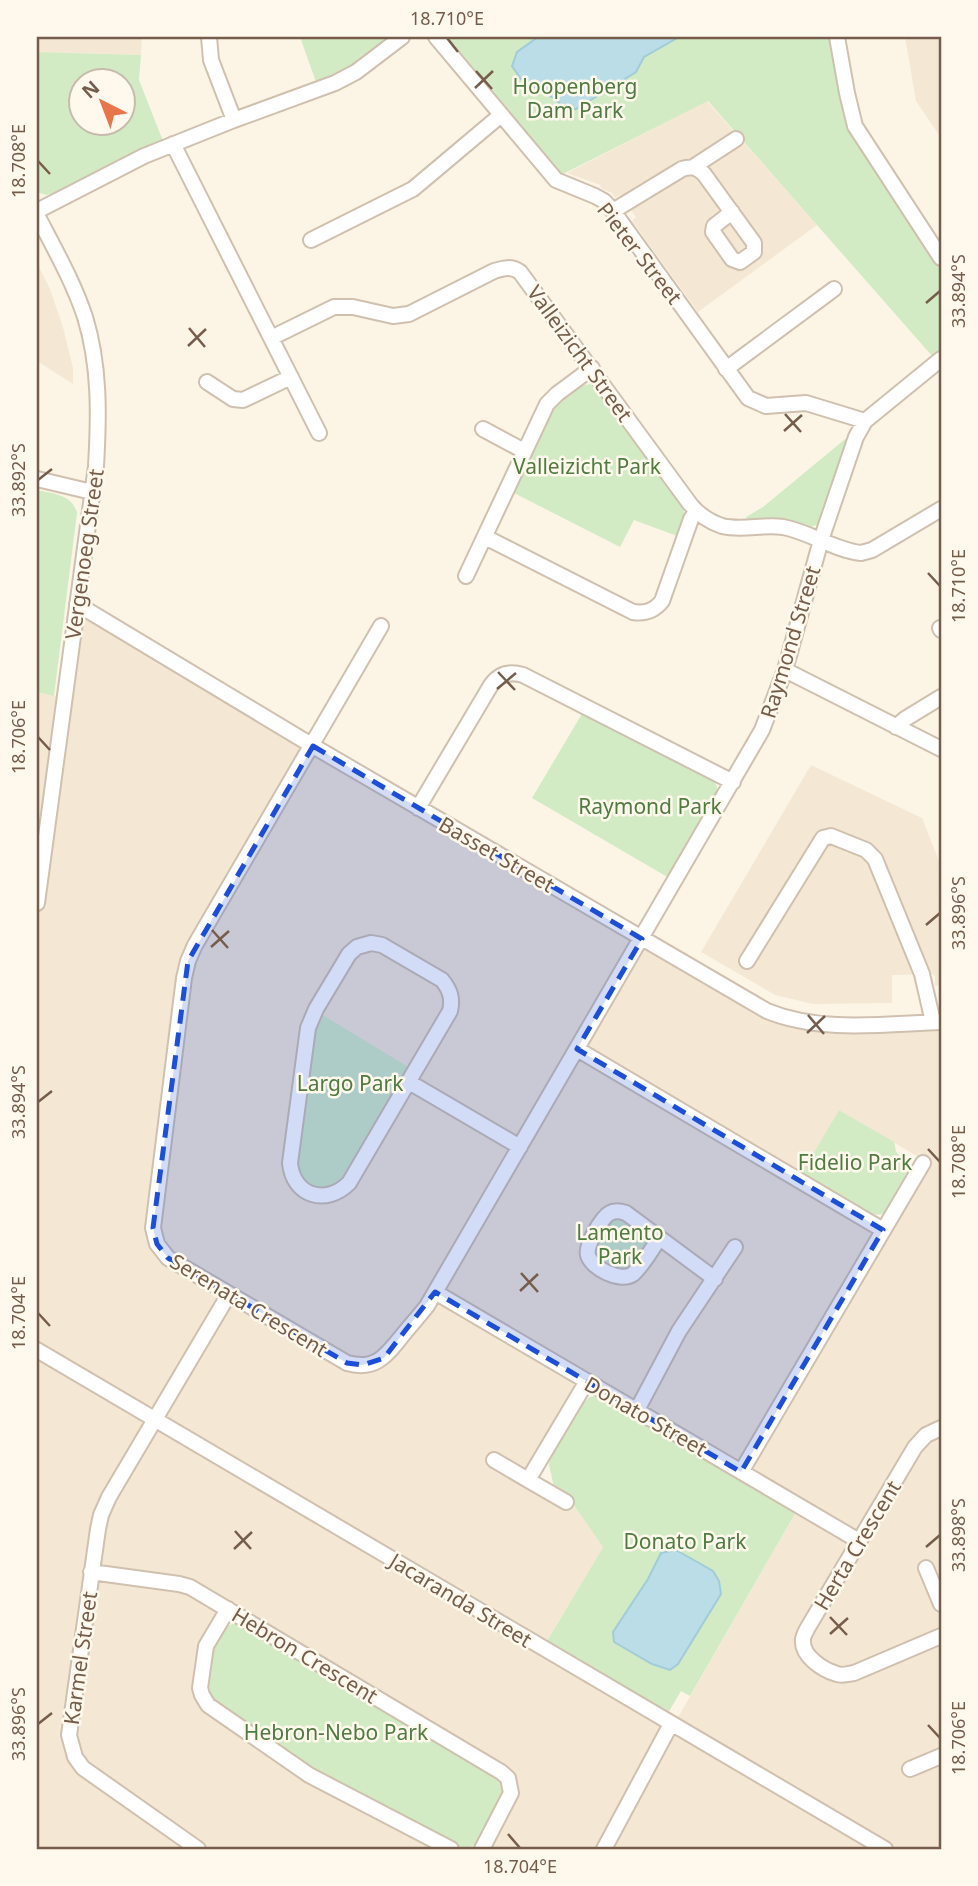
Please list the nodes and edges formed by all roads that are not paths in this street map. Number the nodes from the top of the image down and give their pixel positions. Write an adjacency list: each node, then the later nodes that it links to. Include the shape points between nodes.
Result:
1 (209, 37): 6 (street, via 211,60)
2 (402, 37): 6 (street, via 356,72)
3 (436, 37): 5 (street, Pieter Street)
4 (837, 37): 14 (street, via 855,126)
5 (501, 116): 10 (street, Pieter Street, via 556,180 595,196); 13 (street, via 414,188)
6 (234, 120): 8 (street)
7 (736, 139): 9 (street)
8 (173, 144): 12 (street); 16 (street)
9 (693, 167): 10 (street, via 682,169); 11 (street, via 704,174)
10 (613, 211): 19 (street, Pieter Street)
11 (732, 212)
12 (37, 213): 27 (street, Vergenoeg Street, via 77,296 96,364 98,439)
13 (311, 240)
14 (940, 252)
15 (834, 289): 19 (street)
16 (271, 338): 18 (street, Valleizicht Street, via 334,307 409,314 508,268 520,272); 20 (street)
17 (941, 359): 22 (street, Raymond Street)
18 (592, 368): 25 (street, via 547,404); 29 (street, Valleizicht Street)
19 (726, 369): 22 (street, Pieter Street, via 756,403 806,402)
20 (291, 377): 21 (street, via 243,400); 24 (street)
21 (207, 382)
22 (865, 421): 31 (street, Raymond Street)
23 (483, 429): 25 (street)
24 (319, 433)
25 (524, 451): 30 (street)
26 (37, 479): 27 (street)
27 (92, 492): 33 (street, Vergenoeg Street)
28 (941, 509): 31 (street, Valleizicht Street, via 866,552)
29 (696, 511): 30 (street, via 662,601 645,613 633,612); 31 (street, Valleizicht Street, via 724,526 781,527)
30 (485, 537): 32 (street)
31 (821, 541): 35 (street, Raymond Street)
32 (466, 576)
33 (77, 604): 38 (street, Basset Street); 42 (street, Vergenoeg Street)
34 (381, 626): 38 (street, Serenata Crescent)
35 (785, 670): 37 (street); 40 (street, Raymond Street, via 762,730)
36 (941, 696): 37 (street)
37 (896, 727): 39 (street)
38 (313, 746): 41 (street, Basset Street); 55 (street, Serenata Crescent, via 195,945 184,978 154,1237 168,1258)
39 (941, 749)
40 (733, 782): 41 (street, via 512,673 491,685); 43 (street, Raymond Street)
41 (418, 808): 43 (street, Basset Street)
42 (37, 903)
43 (642, 939): 45 (street, Basset Street, via 780,1017 824,1025); 46 (street, Serenata Crescent)
44 (747, 961): 45 (street, via 823,838 831,835 866,850 875,859)
45 (937, 1022)
46 (577, 1049): 48 (street, Serenata Crescent); 50 (street)
47 (409, 1082): 47 (street, via 344,1189 323,1196 300,1186 290,1163 308,1028 349,954 361,945 382,945 442,980 450,991 450,1011); 48 (street)
48 (520, 1147): 54 (street, Serenata Crescent)
49 (923, 1163): 50 (street)
50 (883, 1230): 62 (street)
51 (659, 1239): 51 (street, via 625,1278 594,1264 587,1254 605,1216 616,1210); 53 (street)
52 (735, 1247): 53 (street)
53 (715, 1279): 58 (street, via 679,1331)
54 (435, 1292): 55 (street, Serenata Crescent, via 388,1353 363,1366 347,1363); 57 (street, Donato Street)
55 (229, 1294): 59 (street, Karmel Street)
56 (37, 1350): 59 (street, Jacaranda Street)
57 (587, 1381): 58 (street, Donato Street); 63 (street)
58 (637, 1410): 62 (street, Donato Street)
59 (155, 1419): 67 (street, Karmel Street, via 105,1506); 71 (street, Jacaranda Street)
60 (941, 1427): 65 (street, Herta Crescent, via 920,1441)
61 (494, 1460): 63 (street)
62 (741, 1472): 65 (street, Donato Street)
63 (528, 1480): 64 (street)
64 (566, 1502)
65 (859, 1541): 70 (street, Herta Crescent, via 803,1638 811,1658 844,1675)
66 (926, 1568): 68 (street)
67 (91, 1572): 69 (street, Hebron Crescent, via 185,1585); 74 (street, Karmel Street, via 69,1735 72,1750 88,1772)
68 (941, 1604)
69 (228, 1609): 75 (street, via 206,1646 200,1681 208,1705 309,1775); 76 (street, Hebron Crescent, via 505,1774 511,1793)
70 (941, 1636)
71 (671, 1724): 77 (street); 78 (street, Jacaranda Street)
72 (941, 1756): 73 (street)
73 (910, 1769)
74 (196, 1848)
75 (451, 1849)
76 (482, 1849)
77 (604, 1849)
78 (885, 1849)

